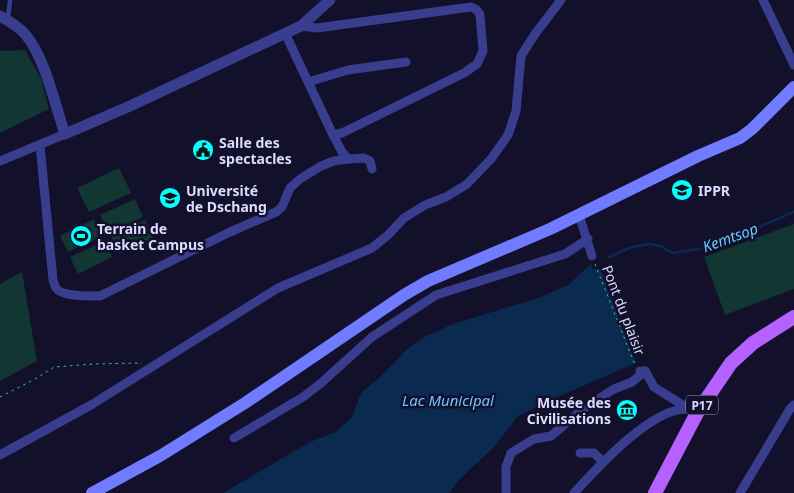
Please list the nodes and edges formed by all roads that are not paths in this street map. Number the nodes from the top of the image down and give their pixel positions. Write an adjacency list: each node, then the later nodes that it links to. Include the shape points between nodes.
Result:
1 (10, 0): 5 (lane)
2 (330, 0): 6 (street)
3 (561, 0): 26 (street, via 521,56 516,111 508,135 491,159 466,184 404,218 372,248 278,288 83,409)
4 (764, 0): 9 (street)
5 (4, 18): 12 (street, via 33,44)
6 (301, 26): 7 (street); 13 (street, via 318,28 471,7 480,15 483,51 477,64 464,74)
7 (285, 33): 10 (street); 12 (street)
8 (406, 62): 10 (street, via 348,70)
9 (794, 65)
10 (308, 82): 13 (street)
11 (794, 87): 18 (main road, via 740,138)
12 (65, 134): 14 (street)
13 (333, 135): 15 (street)
14 (40, 145): 15 (street, via 53,280 61,292 82,296 100,296 276,212 282,207 290,188 300,179 321,166); 16 (street)
15 (348, 158): 17 (street, via 364,158 370,161)
16 (0, 161)
17 (372, 169)
18 (579, 215): 19 (street); 28 (main road, via 428,281 214,422)
19 (588, 239): 20 (street); 24 (street, via 565,254 436,295 372,337 303,397)
20 (592, 256)
21 (794, 317): 23 (main road, P17, via 768,332 737,357)
22 (794, 405): 32 (street)
23 (693, 411): 27 (street, via 681,408 669,412 633,436); 29 (street, via 654,386 641,371 632,382 614,389 583,409 551,436 534,439 511,453 506,467); 31 (main road, P17)
24 (234, 438)
25 (580, 452): 27 (street, via 594,453)
26 (0, 455)
27 (604, 462): 30 (street)
28 (92, 493)
29 (506, 493)
30 (574, 493)
31 (655, 493)
32 (740, 493)

